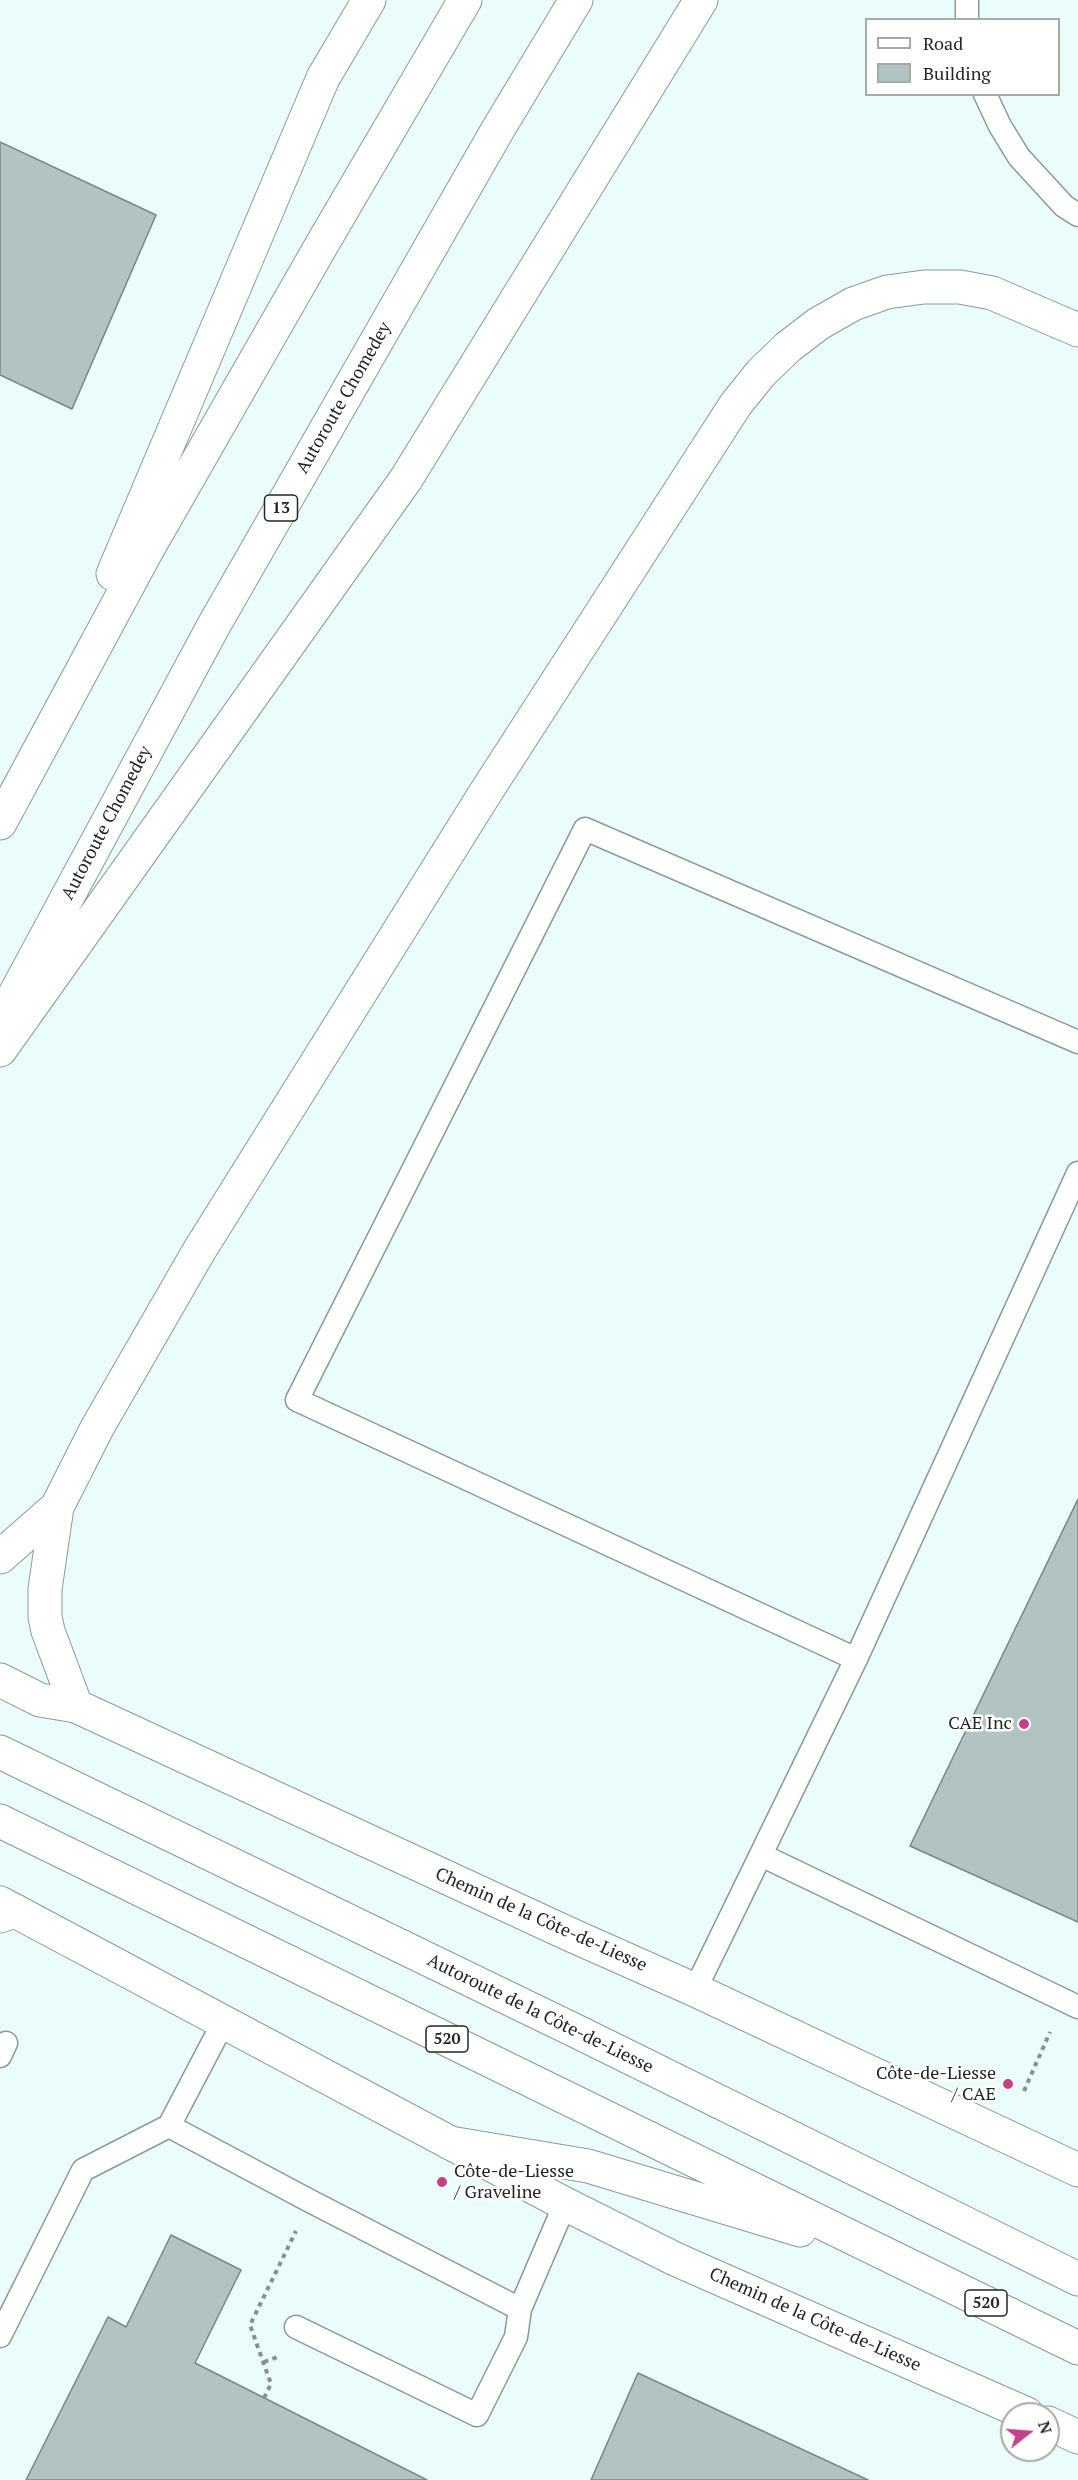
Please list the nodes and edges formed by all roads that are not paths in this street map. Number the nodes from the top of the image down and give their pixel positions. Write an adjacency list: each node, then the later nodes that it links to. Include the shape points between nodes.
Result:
1 (369, 0): 10 (main road, via 323,78)
2 (465, 0): 10 (main road, via 226,411)
3 (576, 0): 12 (main road, Autoroute Chomedey / 13, via 497,130 214,625)
4 (700, 0): 14 (main road, via 406,478)
5 (967, 0): 6 (lane)
6 (967, 18)
7 (986, 96): 8 (lane, via 1019,158)
8 (1078, 215)
9 (1078, 330): 16 (main road, via 992,293 960,287 887,292 853,304 818,324 761,373 661,518 199,1251 97,1428)
10 (34, 758): 11 (main road)
11 (0, 823)
12 (0, 1023)
13 (1078, 1042): 18 (lane, via 585,829 297,1400)
14 (0, 1050)
15 (1078, 1173): 18 (lane)
16 (57, 1507): 17 (main road); 20 (main road, via 45,1589 45,1617)
17 (0, 1557)
18 (856, 1659): 23 (lane)
19 (0, 1680): 20 (main road, Chemin de la Côte-de-Liesse, via 40,1700)
20 (76, 1706): 25 (main road, Chemin de la Côte-de-Liesse)
21 (0, 1752): 33 (main road, Autoroute de la Côte-de-Liesse)
22 (0, 1821): 32 (main road, 520)
23 (761, 1855): 25 (lane); 26 (lane)
24 (5, 1910): 27 (main road, Chemin de la Côte-de-Liesse)
25 (695, 1990): 30 (main road, Chemin de la Côte-de-Liesse)
26 (1078, 2007)
27 (223, 2023): 28 (lane); 29 (main road, Chemin de la Côte-de-Liesse)
28 (169, 2126): 34 (lane); 36 (lane, via 83,2169)
29 (450, 2143): 31 (main road, Chemin de la Côte-de-Liesse); 32 (main road, via 588,2166)
30 (1078, 2170)
31 (565, 2204): 34 (lane); 38 (main road, Chemin de la Côte-de-Liesse, via 675,2259)
32 (894, 2258): 37 (main road, 520)
33 (1078, 2279)
34 (520, 2309): 35 (lane, via 516,2337 477,2415)
35 (296, 2327)
36 (0, 2336)
37 (1078, 2348)
38 (1000, 2402)
39 (1060, 2429): 40 (main road)
40 (1078, 2437)

